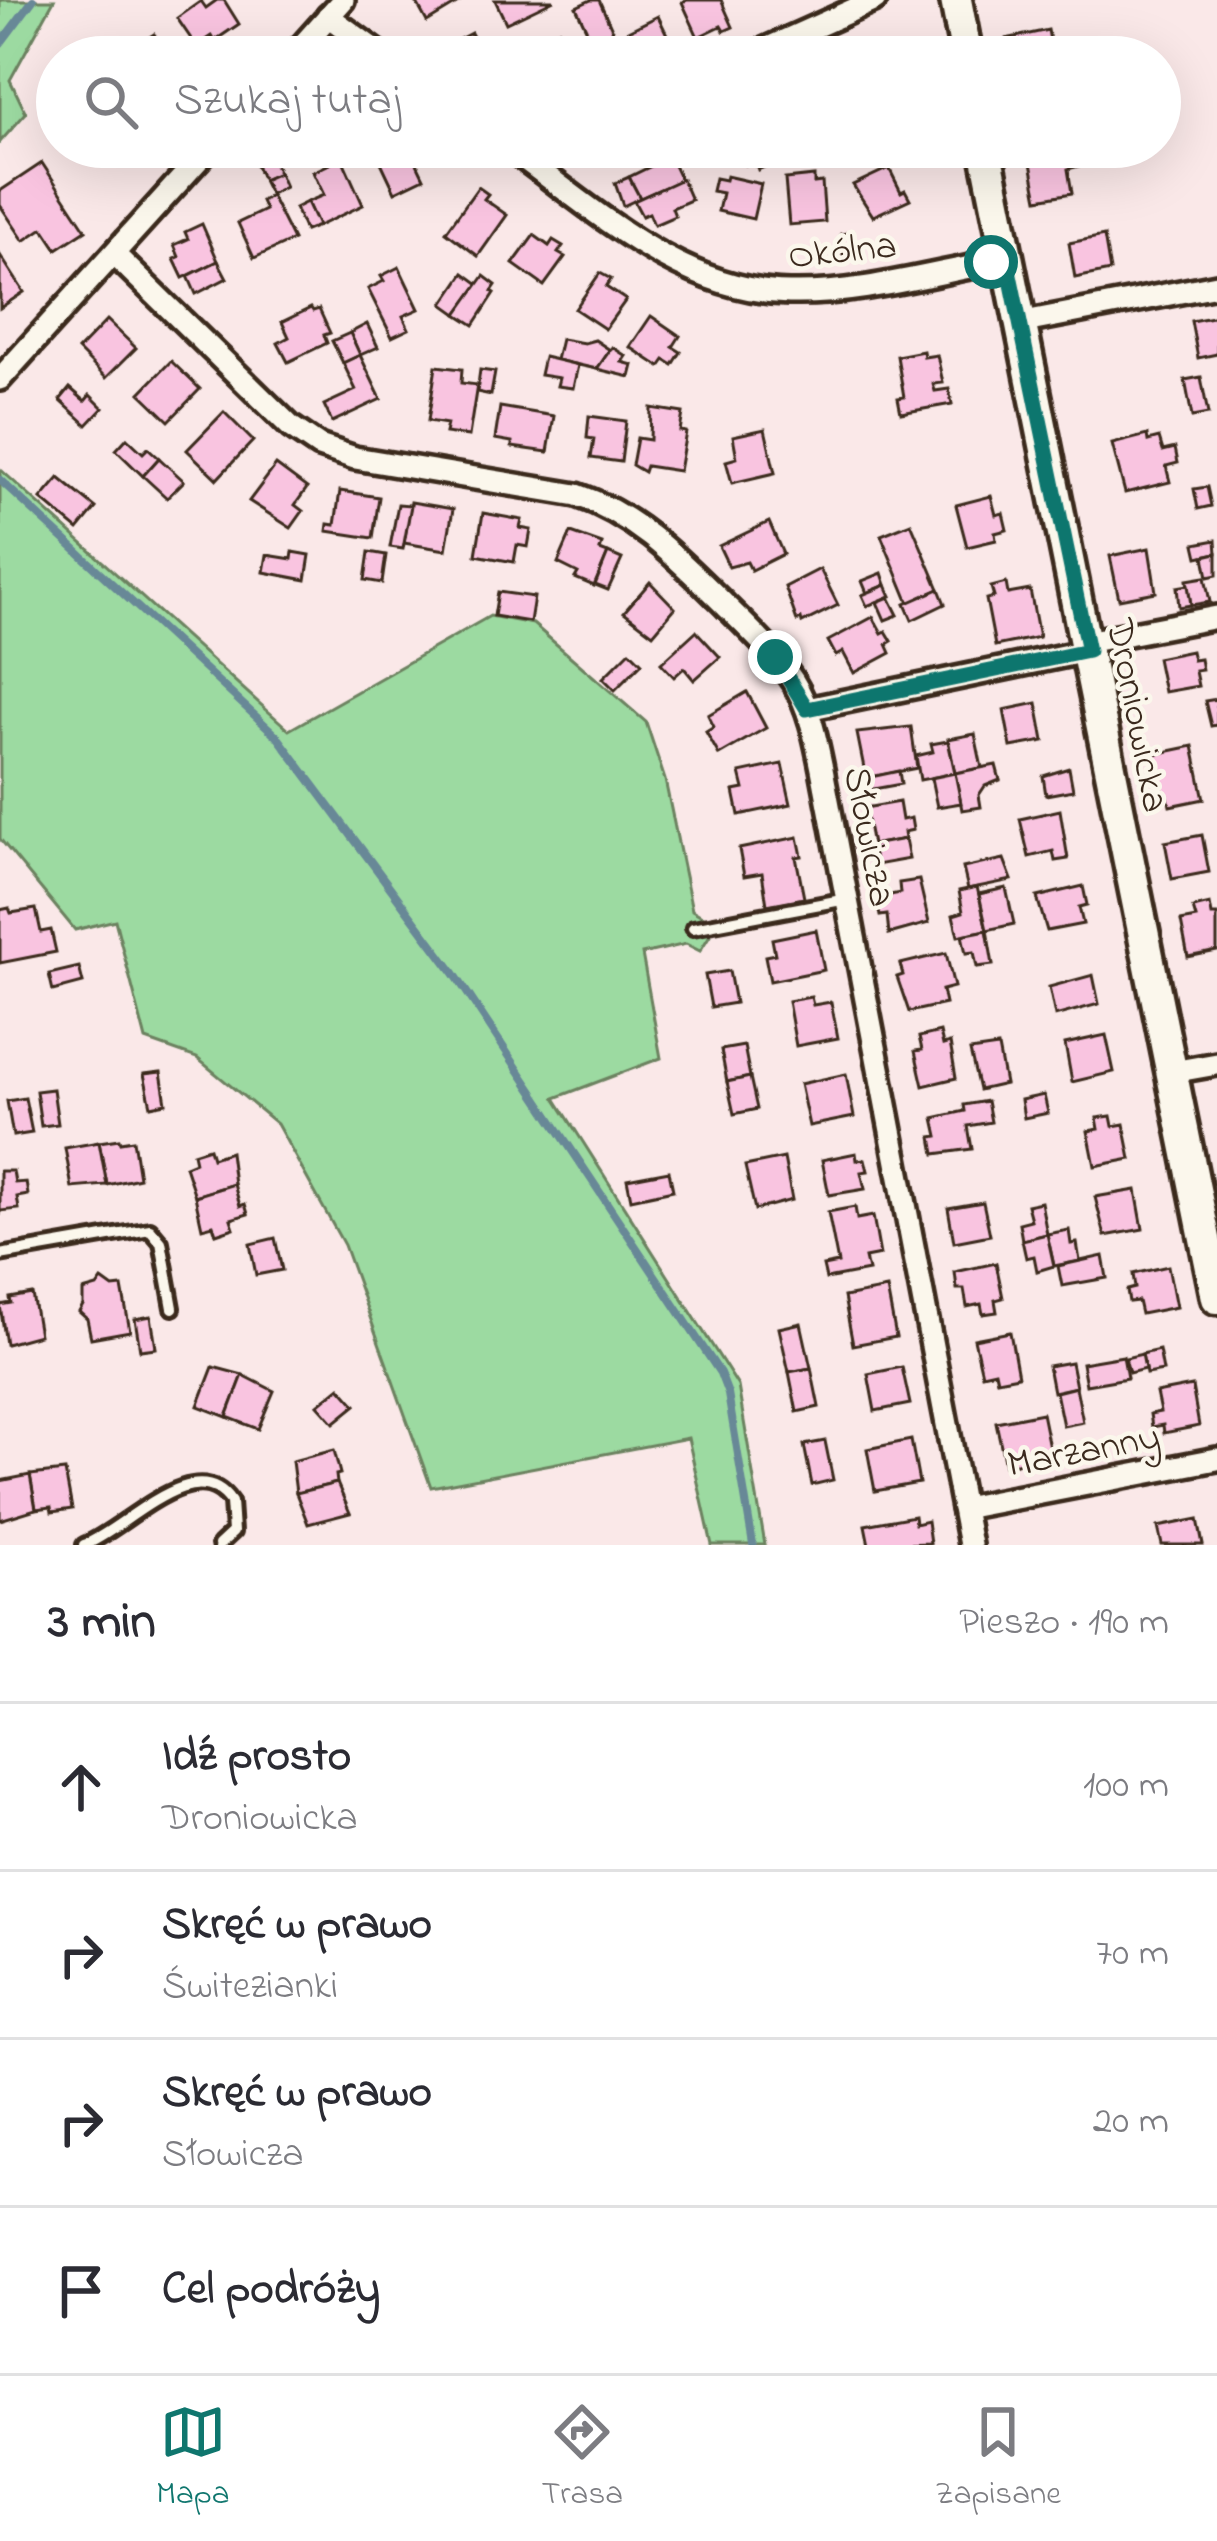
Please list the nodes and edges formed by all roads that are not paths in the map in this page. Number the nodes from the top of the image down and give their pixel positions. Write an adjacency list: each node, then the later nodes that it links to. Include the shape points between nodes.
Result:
1 (874, 0): 6 (street)
2 (956, 0): 7 (street)
3 (336, 8): 4 (street); 5 (street)
4 (311, 36)
5 (363, 36)
6 (794, 36)
7 (963, 36)
8 (191, 168): 11 (street)
9 (537, 168): 12 (street, Okólna, via 659,255 734,286 811,293)
10 (989, 168): 12 (street, Droniowicka)
11 (113, 254): 15 (street); 18 (street, Słowicza, via 319,446 578,495 634,522 756,636)
12 (1007, 260): 14 (street, Droniowicka)
13 (1217, 285): 14 (street)
14 (1019, 323): 17 (street, Droniowicka)
15 (0, 380)
16 (1217, 617): 17 (street)
17 (1087, 646): 18 (street); 22 (street, Droniowicka)
18 (807, 709): 19 (street, Słowicza)
19 (847, 899): 20 (lane); 27 (street, Słowicza)
20 (693, 928)
21 (1217, 1064): 22 (street)
22 (1172, 1072): 24 (street, Droniowicka)
23 (0, 1255): 25 (lane, via 150,1229 161,1242)
24 (1217, 1298)
25 (173, 1308)
26 (1217, 1459): 27 (street, Marzanny)
27 (963, 1508): 31 (street, Słowicza)
28 (87, 1544): 29 (lane); 30 (lane, via 197,1483 217,1487 235,1511 233,1532)
29 (105, 1545)
30 (219, 1545)
31 (970, 1545)

